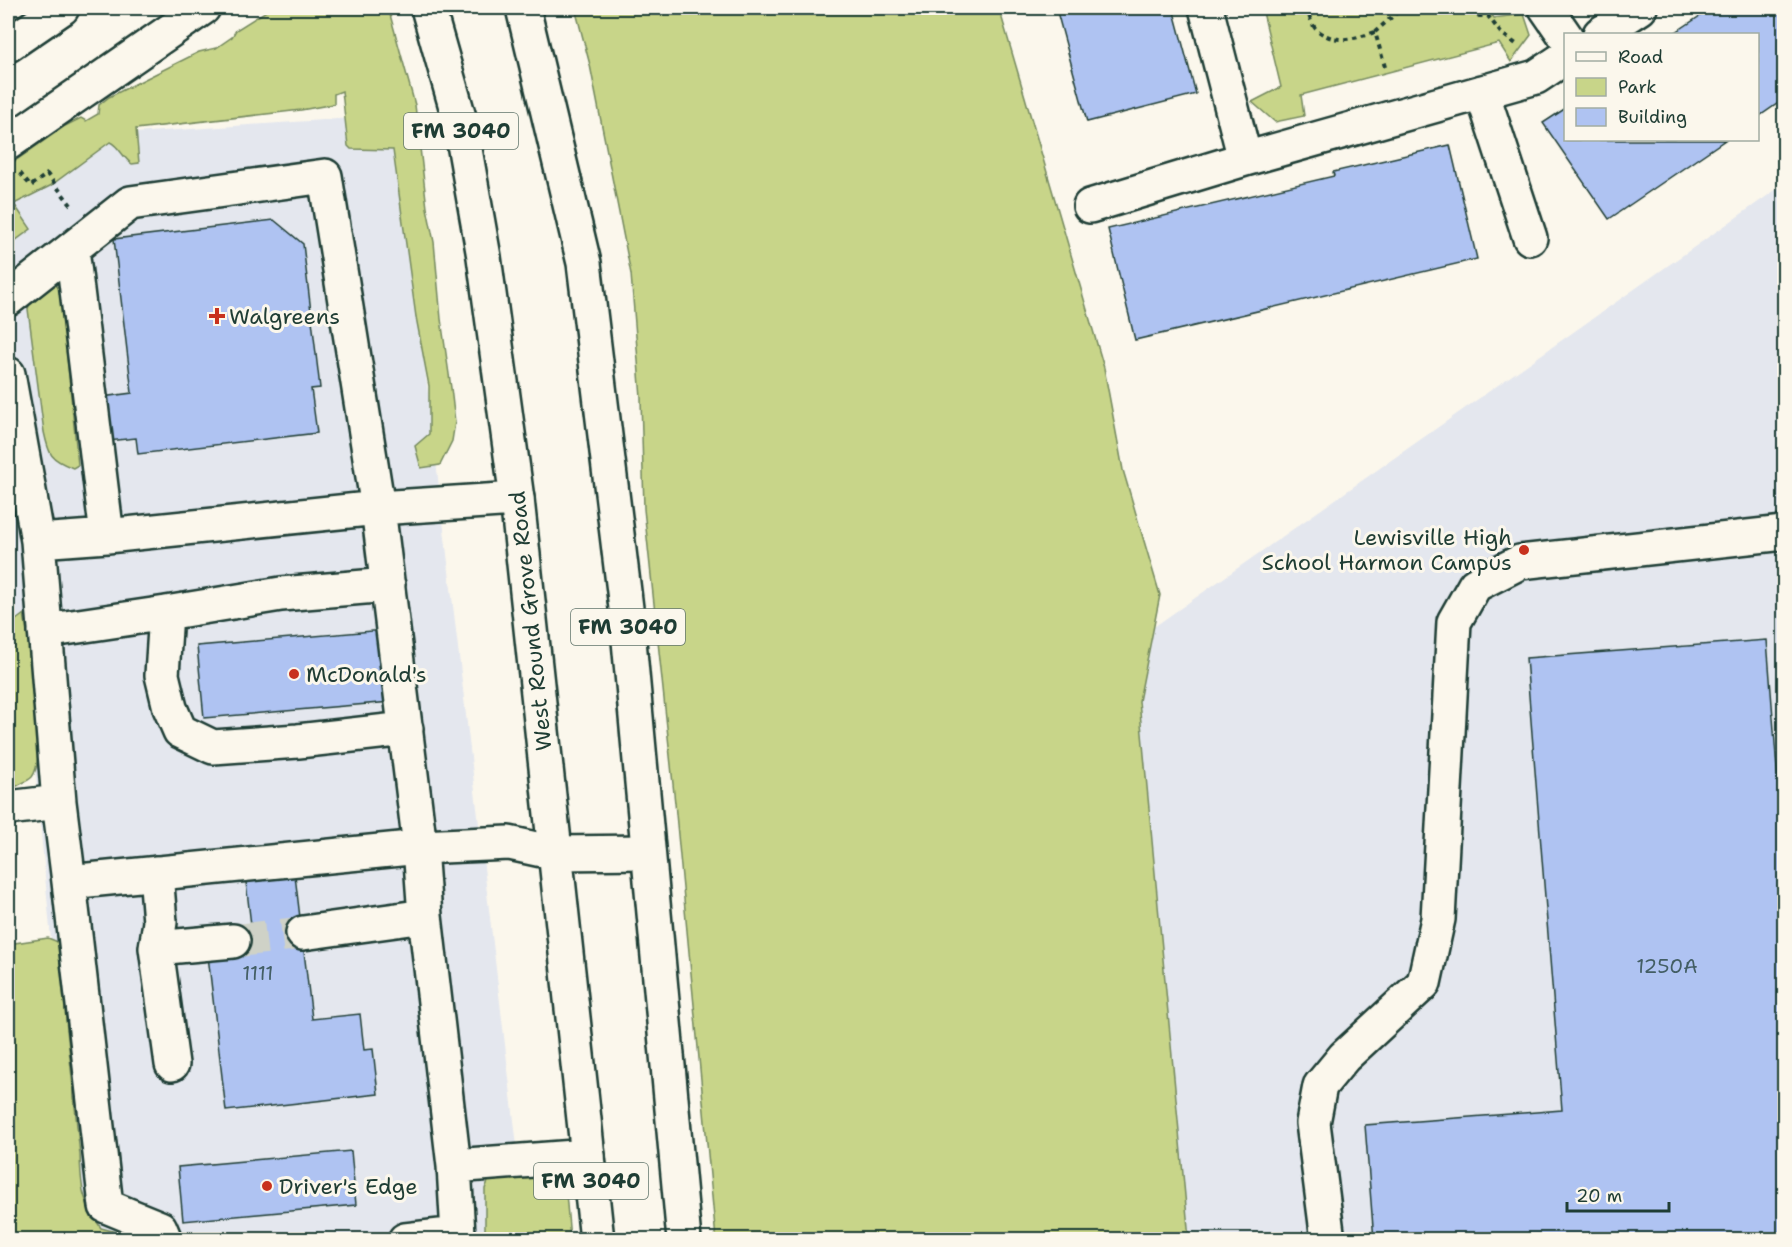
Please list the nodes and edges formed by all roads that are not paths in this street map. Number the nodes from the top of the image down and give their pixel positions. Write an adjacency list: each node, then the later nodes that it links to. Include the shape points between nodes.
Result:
1 (62, 8): 10 (main road)
2 (203, 8): 13 (main road)
3 (428, 8): 20 (main road, West Round Grove Road / FM 3040, via 460,121 484,257)
4 (523, 8): 32 (main road, FM 3040, via 584,263 626,608)
5 (1206, 8): 14 (main road)
6 (1546, 8): 9 (main road)
7 (1640, 8): 8 (main road)
8 (1602, 33)
9 (1564, 35)
10 (8, 45)
11 (1564, 58): 12 (main road, via 1536,77)
12 (1482, 92): 14 (main road); 16 (main road)
13 (8, 143)
14 (1245, 159): 15 (main road)
15 (1090, 206)
16 (1530, 238)
17 (83, 240): 18 (main road); 21 (main road, via 130,203 325,176); 23 (main road, via 83,344)
18 (8, 299)
19 (8, 374): 24 (main road)
20 (517, 499): 21 (main road); 33 (main road, West Round Grove Road / FM 3040)
21 (378, 508): 23 (main road); 25 (main road)
22 (1785, 533): 47 (main road, via 1521,562 1475,585 1454,622 1438,919 1424,983 1344,1057 1320,1086 1313,1124)
23 (107, 537): 24 (main road)
24 (38, 541): 27 (main road)
25 (388, 585): 26 (main road, via 281,594); 28 (main road)
26 (166, 613): 27 (main road); 28 (main road, via 162,675 170,708 180,731 213,747)
27 (45, 631): 29 (main road)
28 (406, 729): 31 (main road)
29 (59, 802): 30 (main road); 35 (main road)
30 (8, 808)
31 (420, 847): 33 (main road, via 508,843); 34 (main road); 36 (main road)
32 (648, 852): 33 (main road); 46 (main road, FM 3040)
33 (555, 853): 41 (main road, West Round Grove Road / FM 3040)
34 (156, 873): 35 (main road); 39 (main road, via 160,922)
35 (69, 882): 43 (main road, via 106,1206 160,1228)
36 (425, 916): 37 (main road); 42 (main road)
37 (303, 933)
38 (233, 941): 39 (main road)
39 (156, 948): 40 (main road)
40 (172, 1064)
41 (588, 1156): 42 (main road); 45 (main road, West Round Grove Road / FM 3040)
42 (454, 1166): 44 (main road, via 458,1234)
43 (165, 1239)
44 (405, 1239)
45 (597, 1239)
46 (684, 1239)
47 (1328, 1239)

